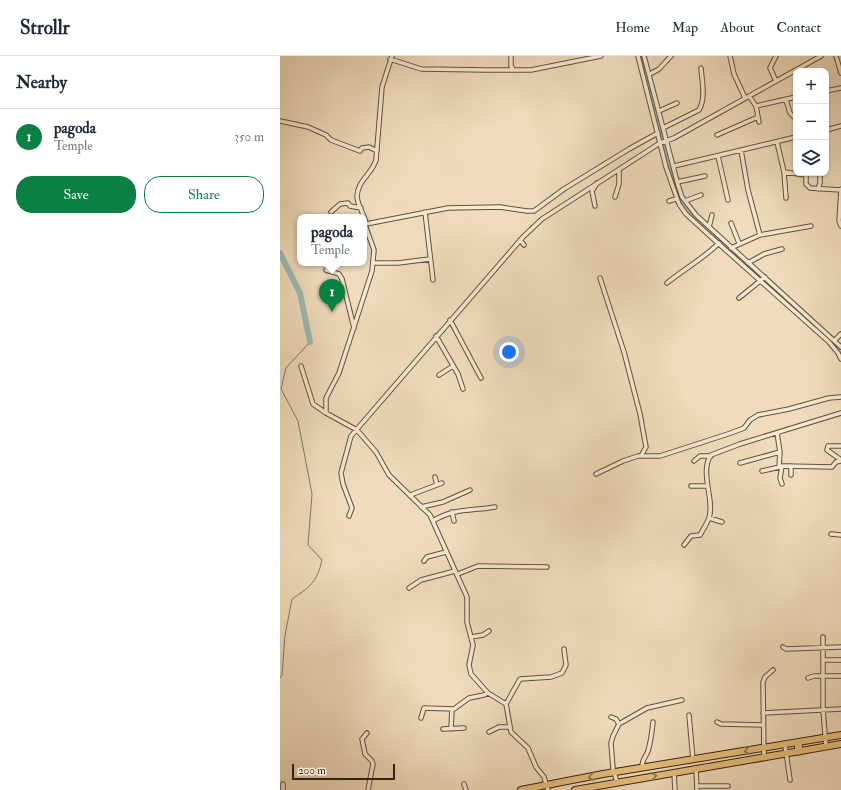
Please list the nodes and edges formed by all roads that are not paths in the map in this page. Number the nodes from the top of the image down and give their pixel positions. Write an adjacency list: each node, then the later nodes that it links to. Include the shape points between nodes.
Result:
1 (511, 56): 12 (street, via 510,66)
2 (601, 56): 12 (street, via 541,68)
3 (638, 56): 31 (street)
4 (644, 56): 14 (street)
5 (671, 56): 14 (street, via 659,69)
6 (730, 56): 18 (street, via 734,74)
7 (776, 56): 15 (street, via 770,68)
8 (821, 56): 15 (street)
9 (836, 56): 13 (street)
10 (391, 57): 12 (street, via 421,69); 37 (street, via 382,87)
11 (701, 68): 29 (street, via 702,105 699,110)
12 (513, 69)
13 (841, 73)
14 (650, 74): 23 (street)
15 (776, 81): 18 (street)
16 (841, 88): 17 (street)
17 (829, 90)
18 (747, 98): 22 (street); 34 (street)
19 (793, 99): 20 (street)
20 (786, 100): 22 (street); 24 (street)
21 (677, 103): 23 (street)
22 (756, 106): 25 (street)
23 (661, 110): 29 (street)
24 (793, 115)
25 (758, 117): 27 (street); 32 (street)
26 (280, 121): 37 (street, via 294,122 319,131 331,140 360,151 369,147)
27 (759, 122)
28 (841, 126): 30 (street)
29 (663, 128): 34 (street)
30 (829, 129)
31 (658, 133): 34 (street); 58 (street, via 564,189 534,211 500,207 448,208)
32 (717, 135)
33 (793, 138): 35 (street)
34 (664, 142): 39 (street); 40 (street); 51 (street)
35 (777, 142): 36 (street); 41 (street)
36 (741, 150): 38 (street); 67 (street)
37 (377, 151): 56 (street, via 375,165 360,186 357,197)
38 (718, 156): 39 (street); 52 (street)
39 (674, 166): 45 (street)
40 (619, 170): 44 (street); 49 (street, via 619,184)
41 (784, 172): 46 (street, via 806,176 806,184 810,188); 50 (street)
42 (705, 176): 45 (street)
43 (820, 176): 46 (street)
44 (598, 182): 55 (street, via 592,191); 68 (street, via 542,219)
45 (678, 182): 54 (street)
46 (818, 189): 47 (street)
47 (841, 190): 64 (street)
48 (701, 194): 54 (street)
49 (615, 197)
50 (786, 198)
51 (676, 199): 53 (street); 69 (street, via 686,214)
52 (728, 200)
53 (669, 201)
54 (685, 201): 65 (street)
55 (595, 206)
56 (360, 208): 57 (street, via 344,203); 59 (street)
57 (332, 212)
58 (425, 212): 62 (street); 74 (street)
59 (362, 214)
60 (712, 215): 65 (street)
61 (731, 223): 70 (street)
62 (367, 225)
63 (811, 226): 67 (street)
64 (841, 226)
65 (709, 227): 69 (street)
66 (367, 231): 76 (street, via 374,250)
67 (760, 235): 70 (street)
68 (520, 240): 71 (street); 83 (street)
69 (721, 242): 72 (street); 80 (street); 81 (street, via 697,263)
70 (739, 243): 72 (street)
71 (524, 245)
72 (731, 248): 75 (street)
73 (782, 249): 75 (street)
74 (430, 258): 76 (street, via 398,263); 79 (street)
75 (748, 262): 80 (street)
76 (373, 263): 84 (street)
77 (326, 270): 84 (street, via 339,274 342,279)
78 (600, 278): 102 (street, via 624,352 640,414 646,441)
79 (433, 280)
80 (762, 280): 82 (street); 87 (street); 89 (street, via 829,342)
81 (667, 283)
82 (739, 298)
83 (450, 320): 86 (street); 93 (street)
84 (354, 329): 96 (street, via 339,373 326,398)
85 (841, 334): 87 (street)
86 (436, 336): 91 (street); 98 (street)
87 (835, 340): 88 (street)
88 (841, 347)
89 (841, 359)
90 (301, 366): 96 (street, via 312,401)
91 (453, 366): 92 (street); 94 (street)
92 (439, 375)
93 (481, 378)
94 (462, 389)
95 (841, 397): 102 (street, via 758,415 744,428 731,433 660,456)
96 (326, 413): 98 (street)
97 (841, 413): 99 (street)
98 (357, 430): 119 (street, via 376,452 389,475); 123 (street, via 348,441 341,473 342,484 352,508)
99 (777, 433): 101 (street); 103 (street)
100 (841, 446): 105 (street, via 828,446 827,450)
101 (780, 452): 106 (street); 108 (street)
102 (641, 456): 110 (street, via 623,461)
103 (710, 456): 104 (street, via 700,456); 117 (street)
104 (694, 461)
105 (841, 461): 107 (street, via 832,467)
106 (740, 463)
107 (792, 466): 108 (street); 111 (street)
108 (780, 467): 109 (street); 114 (street)
109 (762, 471)
110 (596, 474)
111 (792, 474)
112 (435, 477): 115 (street)
113 (442, 483): 115 (street)
114 (782, 484)
115 (437, 485): 119 (street)
116 (690, 486): 117 (street)
117 (708, 486): 124 (street)
118 (470, 490): 120 (street, via 443,502)
119 (410, 496): 120 (street)
120 (421, 507): 125 (street)
121 (495, 507): 122 (street)
122 (452, 512): 125 (street); 126 (street)
123 (349, 516)
124 (709, 518): 127 (street); 130 (street, via 700,535 691,536)
125 (433, 521): 131 (street)
126 (454, 521)
127 (722, 522)
128 (831, 534): 129 (street)
129 (841, 534)
130 (684, 545)
131 (446, 552): 132 (street, via 427,557); 134 (street)
132 (424, 562)
133 (547, 567): 134 (street, via 478,566)
134 (457, 573): 135 (street, via 421,580); 137 (street, via 466,597 467,622)
135 (409, 588)
136 (489, 631): 137 (street)
137 (471, 637): 149 (street, via 471,674)
138 (823, 637): 141 (street)
139 (783, 647): 141 (street)
140 (841, 647): 141 (street)
141 (823, 648): 143 (street)
142 (564, 649): 151 (street, via 566,665 562,673 551,677 520,679)
143 (823, 660): 144 (street); 146 (street)
144 (841, 660)
145 (773, 670): 155 (street, via 764,680)
146 (824, 676): 147 (street); 148 (street); 154 (street)
147 (841, 676)
148 (808, 678)
149 (488, 693): 151 (street); 152 (street, via 469,698)
150 (682, 700): 161 (street, via 647,708)
151 (506, 704): 163 (street)
152 (452, 709): 158 (street, via 424,708); 166 (street)
153 (841, 709): 154 (street)
154 (823, 710): 155 (street); 170 (street)
155 (763, 713): 162 (street)
156 (689, 715): 179 (street)
157 (611, 717): 161 (street)
158 (421, 718)
159 (653, 722): 180 (street, via 648,753 642,760)
160 (717, 722): 162 (street)
161 (619, 724): 183 (street, via 612,739)
162 (763, 725): 175 (street)
163 (509, 726): 167 (street); 189 (street, via 511,732 528,748)
164 (464, 728): 166 (street)
165 (443, 729): 166 (street)
166 (451, 729)
167 (489, 732)
168 (367, 733): 194 (street, via 362,739 365,754 373,764)
169 (841, 735): 170 (main road)
170 (825, 738): 171 (main road); 174 (street)
171 (798, 743): 172 (main road); 176 (highway)
172 (785, 744): 175 (main road); 177 (street)
173 (841, 744): 174 (main road)
174 (826, 746): 176 (main road)
175 (763, 748): 178 (street); 179 (main road, one-way to 179)
176 (799, 751): 177 (main road)
177 (787, 753): 178 (main road); 184 (street)
178 (764, 757): 181 (main road)
179 (693, 760): 180 (main road)
180 (642, 768): 183 (main road)
181 (696, 769): 182 (main road); 190 (street)
182 (674, 772): 185 (main road, one-way to 182); 198 (street)
183 (614, 773): 185 (street); 189 (main road, one-way to 189)
184 (790, 780)
185 (617, 782): 197 (main road)
186 (283, 784): 193 (street)
187 (464, 784): 195 (street)
188 (728, 786): 191 (street)
189 (547, 787): 192 (main road)
190 (697, 788): 191 (street)
191 (721, 788)
192 (535, 789): 196 (main road)
193 (283, 790)
194 (368, 790)
195 (466, 790)
196 (521, 790)
197 (575, 790)
198 (675, 790)

